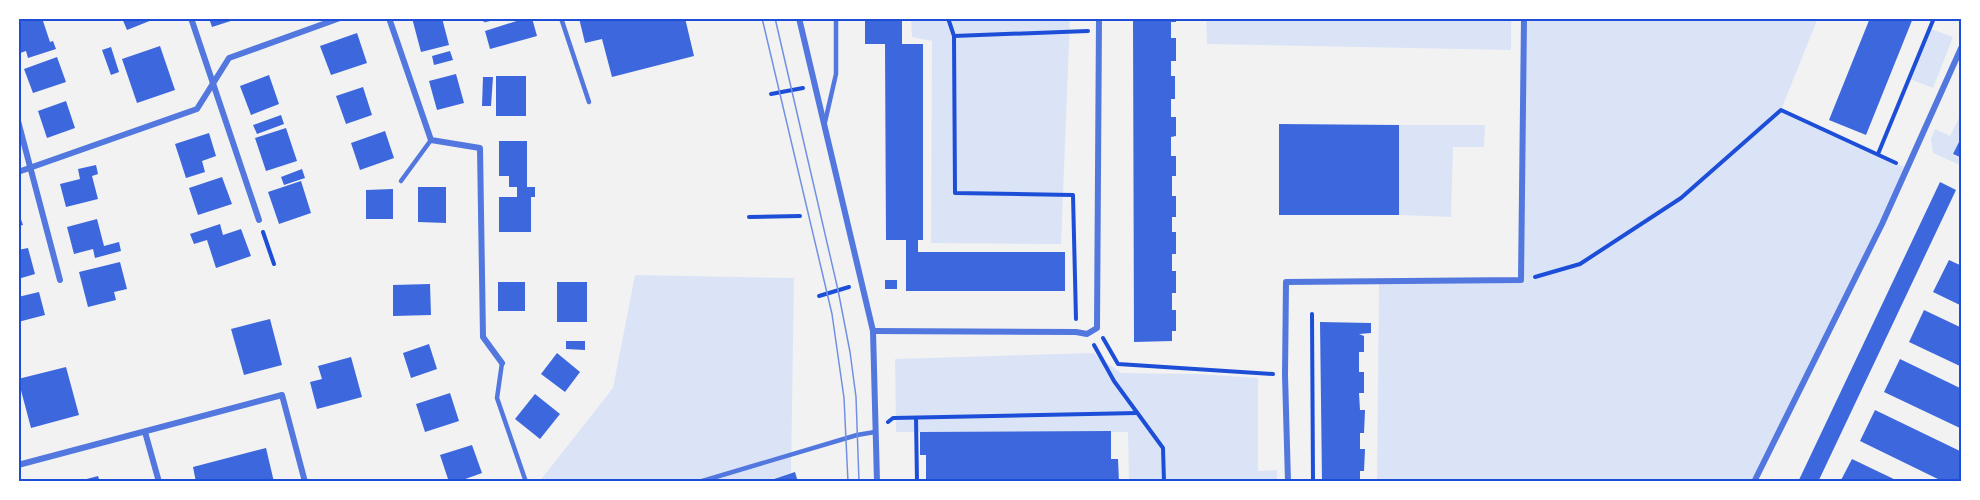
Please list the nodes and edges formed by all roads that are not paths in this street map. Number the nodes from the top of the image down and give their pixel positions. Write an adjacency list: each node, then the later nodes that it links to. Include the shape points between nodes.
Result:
1 (191, 18): 12 (street)
2 (340, 18): 12 (street, via 229,58)
3 (389, 18): 16 (street)
4 (492, 18): 10 (lane)
5 (561, 18): 13 (lane)
6 (799, 18): 15 (street)
7 (836, 18): 15 (lane, via 836,74)
8 (1099, 18): 22 (street, via 1097,328 1087,334)
9 (1524, 18): 32 (street, via 1521,280 1286,282)
10 (485, 20)
11 (1962, 46): 33 (street)
12 (214, 84): 17 (street, via 197,109); 20 (street)
13 (589, 102)
14 (18, 121): 17 (street)
15 (825, 122): 22 (street)
16 (431, 140): 19 (lane); 23 (street, via 480,148 483,337)
17 (30, 168): 18 (street); 21 (street)
18 (18, 172)
19 (401, 181)
20 (259, 220)
21 (60, 280)
22 (873, 331): 25 (street)
23 (502, 363): 29 (lane, via 497,398)
24 (145, 432): 26 (street); 27 (street); 28 (street, via 282,395)
25 (875, 432): 30 (lane); 31 (street)
26 (18, 465)
27 (159, 482)
28 (305, 482)
29 (526, 482)
30 (699, 482)
31 (877, 482)
32 (1288, 482)
33 (1754, 482)

